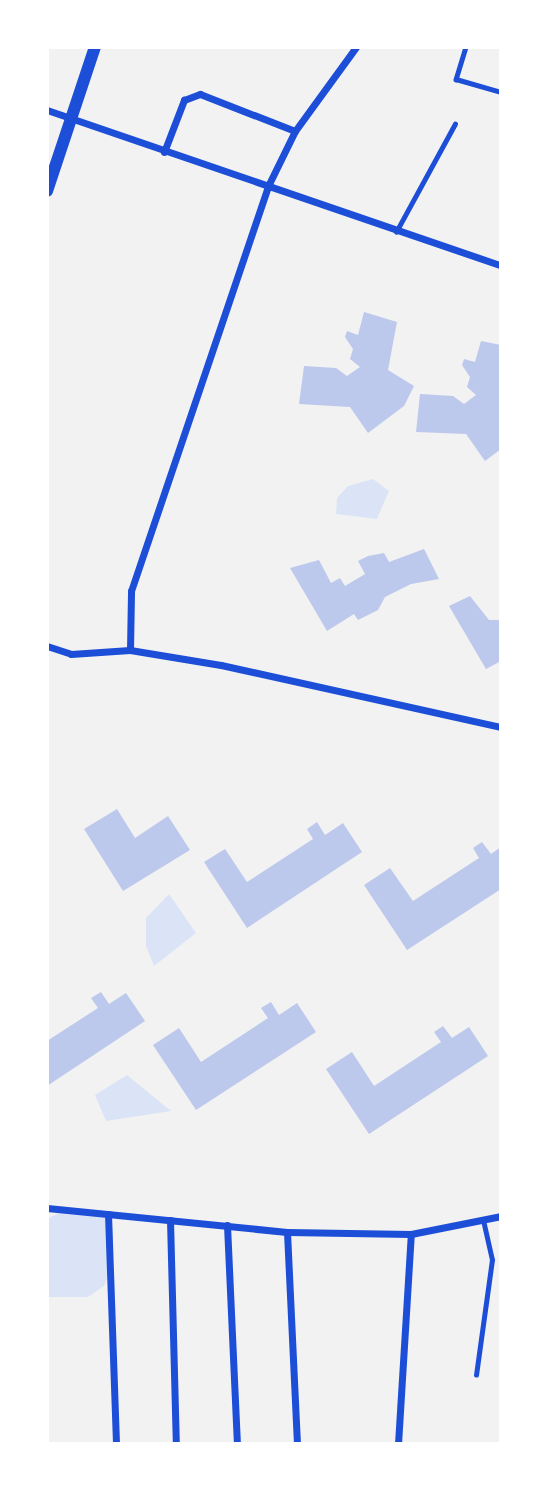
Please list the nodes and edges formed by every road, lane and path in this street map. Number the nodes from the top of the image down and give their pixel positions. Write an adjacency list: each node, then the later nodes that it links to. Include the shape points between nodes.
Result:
1 (95, 47): 6 (main road)
2 (356, 47): 8 (street)
3 (466, 47): 4 (lane, via 456,79)
4 (501, 92)
5 (47, 110): 6 (street)
6 (73, 119): 9 (street); 11 (main road)
7 (455, 124): 12 (lane)
8 (295, 131): 9 (street, via 200,94 184,100); 10 (street)
9 (164, 152): 10 (street)
10 (268, 186): 12 (street); 16 (street, via 131,592)
11 (47, 191)
12 (396, 232): 14 (street)
13 (501, 254): 14 (street)
14 (499, 265)
15 (47, 646): 16 (street, via 71,653)
16 (130, 650): 17 (street)
17 (501, 727)
18 (47, 1208): 19 (street)
19 (108, 1214): 21 (street); 27 (street)
20 (501, 1216): 22 (street)
21 (170, 1220): 23 (street); 28 (street)
22 (483, 1220): 25 (street); 26 (lane, via 492,1260)
23 (227, 1225): 24 (street); 29 (street)
24 (287, 1232): 25 (street); 30 (street)
25 (411, 1234): 31 (street)
26 (476, 1374)
27 (116, 1444)
28 (176, 1444)
29 (237, 1444)
30 (297, 1444)
31 (398, 1444)

